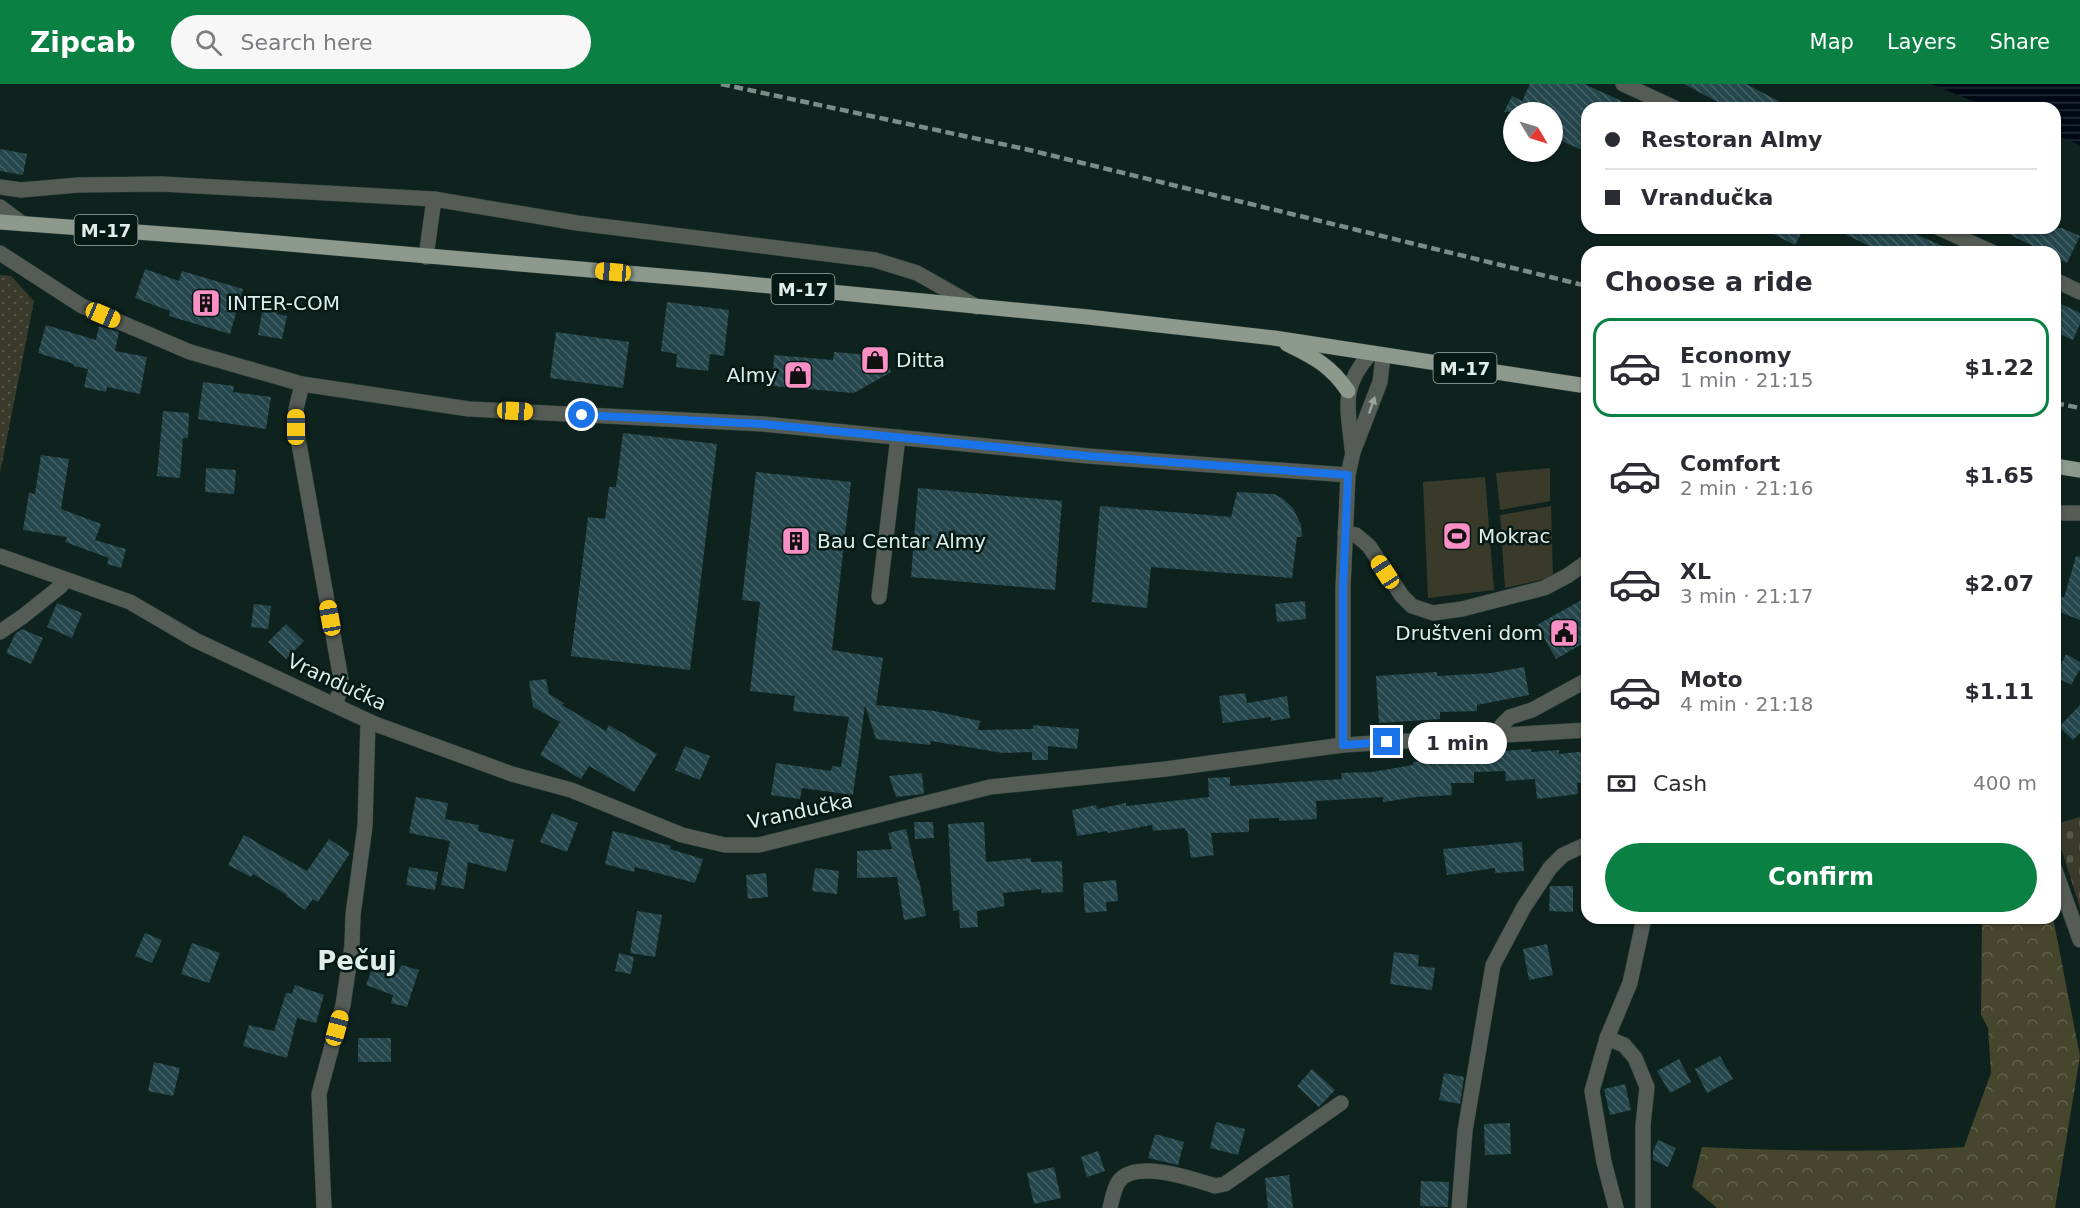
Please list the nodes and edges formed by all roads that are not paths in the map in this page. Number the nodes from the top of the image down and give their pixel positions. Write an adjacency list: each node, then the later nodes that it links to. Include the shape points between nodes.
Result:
1 (1623, 84): 2 (street)
2 (1662, 102)
3 (0, 187): 4 (street, via 21,190 162,184)
4 (434, 199): 11 (street); 14 (street, via 577,223 875,260 917,273)
5 (0, 207): 7 (street)
6 (0, 222): 7 (main road, M-17)
7 (23, 224): 11 (main road, M-17)
8 (1952, 234): 9 (street)
9 (1979, 246)
10 (0, 253): 17 (street, via 82,306 190,352)
11 (426, 257): 14 (main road, M-17)
12 (2061, 283): 13 (street)
13 (2080, 292)
14 (977, 306): 15 (main road, M-17)
15 (1274, 338): 16 (main road, M-17); 19 (main road, via 1325,364)
16 (1377, 355): 18 (main road, M-17); 19 (street, via 1358,367); 21 (street, one-way to 16, via 1380,382)
17 (302, 384): 20 (street, via 470,409 763,424); 34 (street, via 296,427 342,685)
18 (1581, 385)
19 (1348, 391): 21 (street)
20 (898, 437): 24 (street); 31 (street)
21 (1353, 452): 24 (street)
22 (2061, 467): 23 (main road)
23 (2080, 470)
24 (1348, 475): 27 (street)
25 (2061, 513): 26 (street)
26 (2080, 513)
27 (1345, 533): 29 (street, via 1356,535 1369,546 1412,606 1433,614 1544,588); 38 (street)
28 (0, 556): 30 (street, Vrandučka)
29 (1581, 566)
30 (64, 580): 32 (street); 34 (street, Vrandučka, via 130,602 195,640)
31 (879, 597)
32 (0, 632)
33 (1581, 683): 37 (street, via 1532,710 1510,717)
34 (336, 705): 35 (street, Vrandučka)
35 (368, 721): 38 (street, Vrandučka, via 512,774 571,790 682,835 724,845 759,845 990,787); 45 (street, via 365,826 352,945 343,1005 319,1094)
36 (1581, 730): 37 (street, Vrandučka)
37 (1497, 735): 38 (street, Vrandučka)
38 (1343, 745)
39 (1581, 847): 47 (street, via 1563,855 1550,868 1493,965 1465,1131)
40 (2061, 887): 42 (street)
41 (1643, 924): 43 (street, via 1630,983)
42 (2080, 939)
43 (1607, 1038): 48 (street, via 1592,1092); 49 (street, via 1624,1045 1635,1058 1647,1087)
44 (1341, 1103): 46 (street, via 1225,1184 1215,1186 1154,1171 1134,1171 1119,1181)
45 (324, 1208)
46 (1110, 1208)
47 (1460, 1208)
48 (1616, 1208)
49 (1643, 1208)

